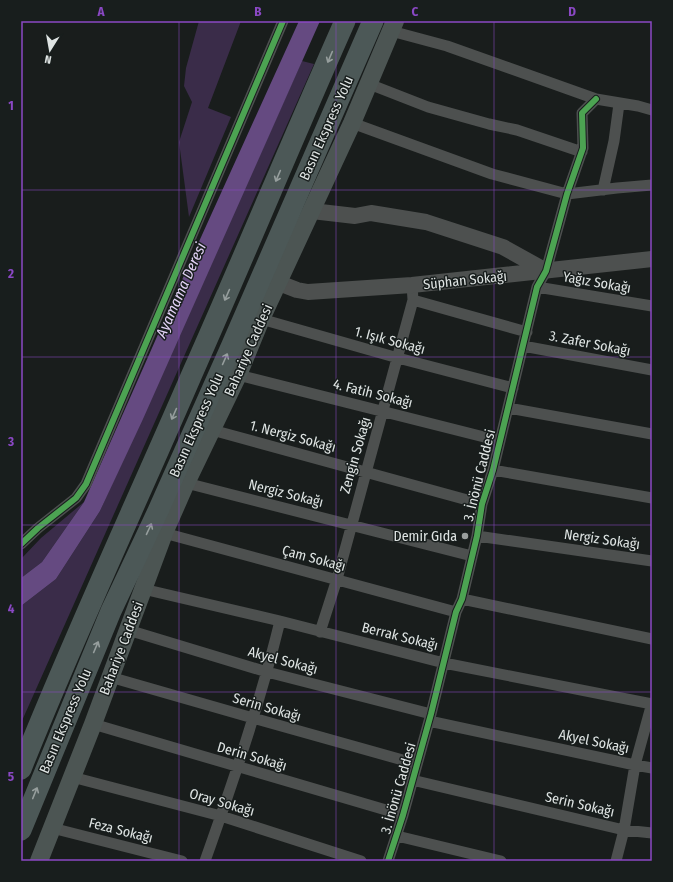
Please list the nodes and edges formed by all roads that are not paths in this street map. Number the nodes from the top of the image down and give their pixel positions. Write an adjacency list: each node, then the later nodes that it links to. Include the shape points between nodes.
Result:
1 (283, 21): 41 (street, via 86,484 76,498)
2 (345, 21): 63 (highway, Basın Ekspress Yolu, one-way to 63, via 81,625)
3 (373, 21): 69 (highway, Basın Ekspress Yolu, one-way to 3, via 111,611 234,340)
4 (393, 26): 5 (main road, Bahariye Caddesi); 6 (street)
5 (369, 84): 9 (main road, Bahariye Caddesi); 10 (street, via 428,107 517,130)
6 (596, 100): 7 (street); 10 (street, 3. İnönü Caddesi, via 582,113)
7 (619, 104): 8 (street); 12 (street, via 614,141)
8 (652, 110)
9 (352, 123): 13 (street, via 492,174); 14 (main road, Bahariye Caddesi)
10 (582, 152): 13 (street, 3. İnönü Caddesi)
11 (652, 185): 12 (street)
12 (602, 190): 13 (street)
13 (567, 194): 16 (street, 3. İnönü Caddesi)
14 (312, 210): 16 (main road, via 355,216 371,213 426,222 503,247); 17 (main road, Bahariye Caddesi)
15 (652, 259): 16 (main road, Süphan Sokağı)
16 (546, 271): 18 (street, 3. İnönü Caddesi); 19 (main road, Süphan Sokağı)
17 (279, 283): 19 (main road, Süphan Sokağı, via 308,292); 21 (main road, Bahariye Caddesi)
18 (537, 287): 20 (street, Yağız Sokağı); 22 (street, 3. İnönü Caddesi)
19 (412, 293): 22 (street); 24 (street, Zengin Sokağı)
20 (652, 306)
21 (261, 319): 24 (street, 1. Işık Sokağı); 26 (main road, Bahariye Caddesi)
22 (526, 332): 23 (street, 3. İnönü Caddesi)
23 (523, 346): 25 (street, 3. Zafer Sokağı); 27 (street, 3. İnönü Caddesi)
24 (398, 358): 27 (street, 1. Işık Sokağı); 29 (street, Zengin Sokağı)
25 (652, 370)
26 (238, 375): 29 (street, 4. Fatih Sokağı); 30 (main road, Bahariye Caddesi)
27 (513, 388): 28 (street, 3. İnönü Caddesi)
28 (508, 408): 31 (street); 32 (street, 3. İnönü Caddesi)
29 (383, 411): 32 (street, 4. Fatih Sokağı); 34 (street, Zengin Sokağı)
30 (212, 430): 34 (street, 1. Nergiz Sokağı); 35 (main road, Bahariye Caddesi)
31 (652, 434)
32 (500, 441): 33 (street, 3. İnönü Caddesi)
33 (493, 470): 36 (street); 37 (street, 3. İnönü Caddesi)
34 (366, 471): 37 (street, 1. Nergiz Sokağı); 38 (street, Zengin Sokağı)
35 (186, 482): 38 (street, Nergiz Sokağı); 39 (main road, Bahariye Caddesi)
36 (652, 498)
37 (482, 504): 40 (street, 3. İnönü Caddesi)
38 (351, 525): 42 (street, Nergiz Sokağı); 44 (street, Zengin Sokağı)
39 (164, 533): 44 (street, Çam Sokağı); 45 (main road, Bahariye Caddesi)
40 (477, 536): 42 (street, 3. İnönü Caddesi); 43 (street, Nergiz Sokağı)
41 (21, 544)
42 (472, 556): 46 (street, 3. İnönü Caddesi)
43 (652, 561)
44 (337, 579): 47 (street, Çam Sokağı); 50 (street, Zengin Sokağı)
45 (143, 589): 48 (street, Berrak Sokağı); 49 (main road, Bahariye Caddesi)
46 (462, 599): 47 (street, 3. İnönü Caddesi); 51 (street)
47 (456, 612): 52 (street, 3. İnönü Caddesi)
48 (280, 621): 50 (street, Berrak Sokağı); 53 (street)
49 (128, 630): 53 (street, Akyel Sokağı); 54 (main road, Bahariye Caddesi)
50 (320, 632): 52 (street, Berrak Sokağı)
51 (652, 639)
52 (444, 663): 55 (street, Berrak Sokağı); 57 (street, 3. İnönü Caddesi)
53 (267, 672): 56 (street); 57 (street, Akyel Sokağı)
54 (110, 677): 56 (street, Serin Sokağı); 58 (main road, Bahariye Caddesi)
55 (652, 703): 60 (street)
56 (253, 718): 59 (street, Serin Sokağı); 61 (street)
57 (430, 718): 59 (street, 3. İnönü Caddesi); 60 (street, Akyel Sokağı)
58 (93, 724): 61 (street, Derin Sokağı); 64 (main road, Bahariye Caddesi)
59 (417, 764): 65 (street, 3. İnönü Caddesi)
60 (635, 765): 62 (street, Akyel Sokağı); 70 (street)
61 (238, 768): 66 (street, Derin Sokağı); 67 (street)
62 (652, 768)
63 (21, 769)
64 (72, 777): 67 (street, Oray Sokağı); 68 (main road, Bahariye Caddesi)
65 (412, 780): 66 (street, 3. İnönü Caddesi); 70 (street, Serin Sokağı)
66 (403, 815): 72 (street, 3. İnönü Caddesi)
67 (221, 816): 75 (street); 76 (street, Oray Sokağı)
68 (52, 828): 73 (main road, Bahariye Caddesi); 74 (street, Feza Sokağı)
69 (21, 830)
70 (624, 830): 71 (street, Serin Sokağı); 79 (street)
71 (652, 834)
72 (397, 836): 77 (street, 3. İnönü Caddesi); 78 (street)
73 (39, 861)
74 (182, 861)
75 (205, 861)
76 (362, 861)
77 (388, 861)
78 (501, 861)
79 (616, 861)

